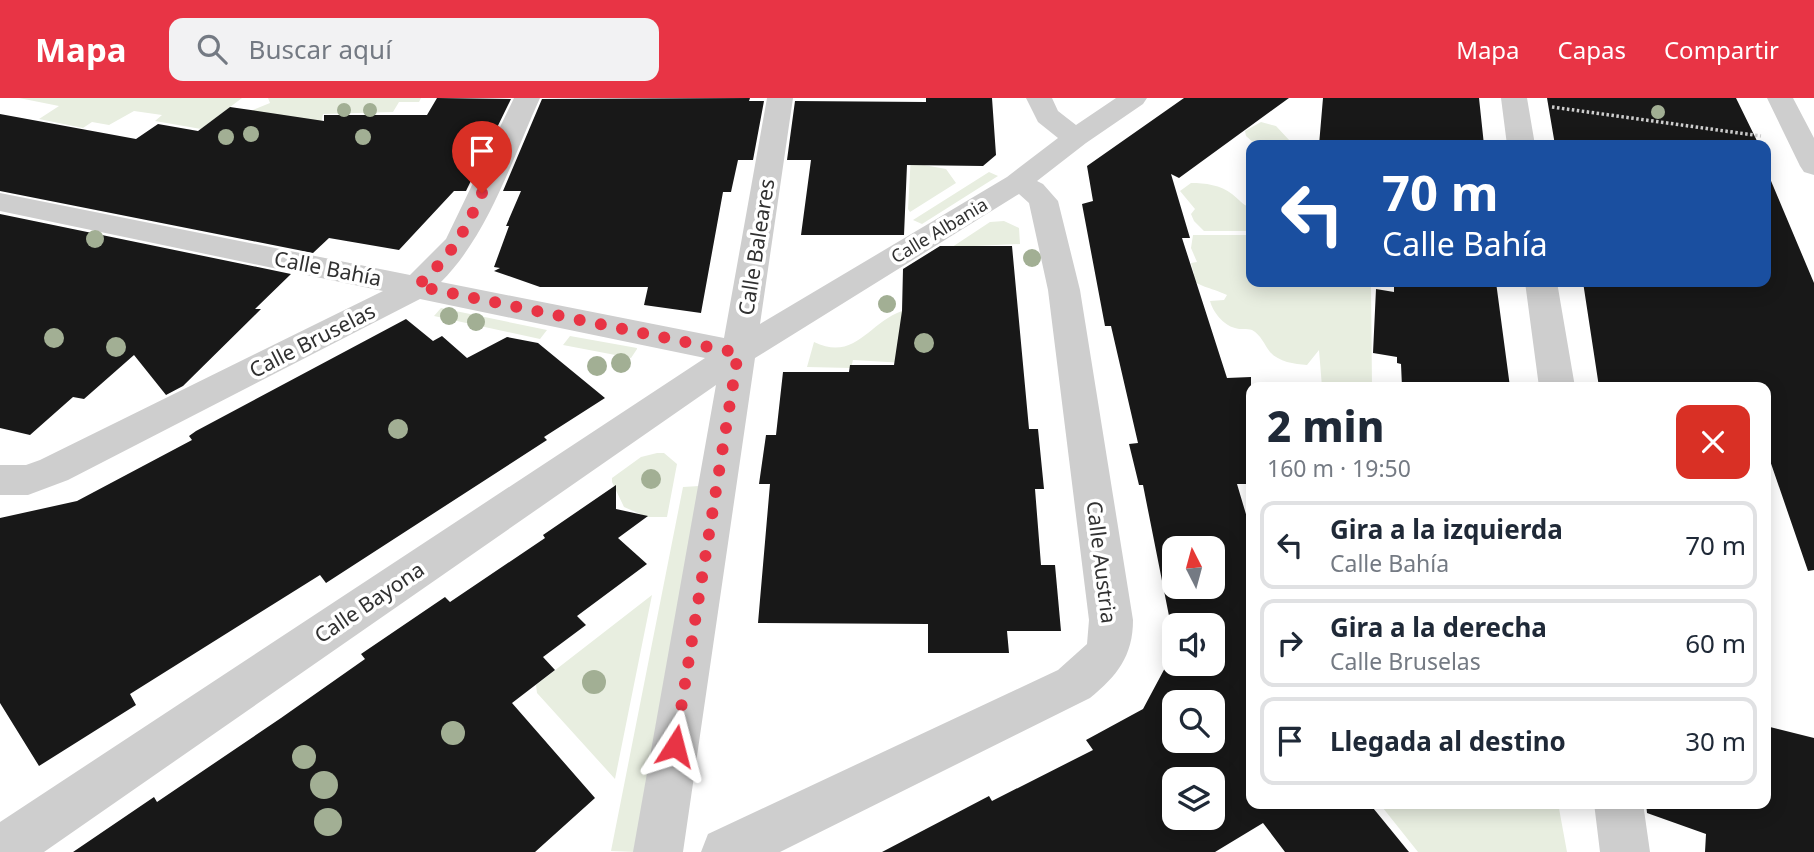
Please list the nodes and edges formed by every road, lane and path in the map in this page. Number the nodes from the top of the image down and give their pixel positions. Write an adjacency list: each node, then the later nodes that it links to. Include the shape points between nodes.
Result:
1 (527, 98): 13 (street, Calle Bruselas, via 460,241)
2 (780, 98): 15 (street, Calle Baleares)
3 (1039, 98): 7 (street, via 1048,118)
4 (1134, 98): 7 (street, Calle Albania)
5 (1780, 98): 10 (street)
6 (1515, 100): 8 (path); 9 (street)
7 (1076, 136): 11 (street, Calle Albania)
8 (1773, 138)
9 (1520, 140)
10 (1811, 153)
11 (1017, 183): 15 (street, Calle Albania); 21 (street, Calle Austria, via 1044,201 1064,290 1111,646 1074,684)
12 (0, 202): 13 (street, Calle Bahía)
13 (417, 286): 15 (street, Calle Bahía); 17 (street, Calle Bruselas, via 54,470 28,480)
14 (1542, 287): 16 (street)
15 (738, 353): 19 (street, Calle Bayona); 20 (street, Calle Baleares)
16 (1556, 382)
17 (3, 481)
18 (1619, 809): 22 (street)
19 (0, 852)
20 (658, 852)
21 (726, 852)
22 (1625, 852)

